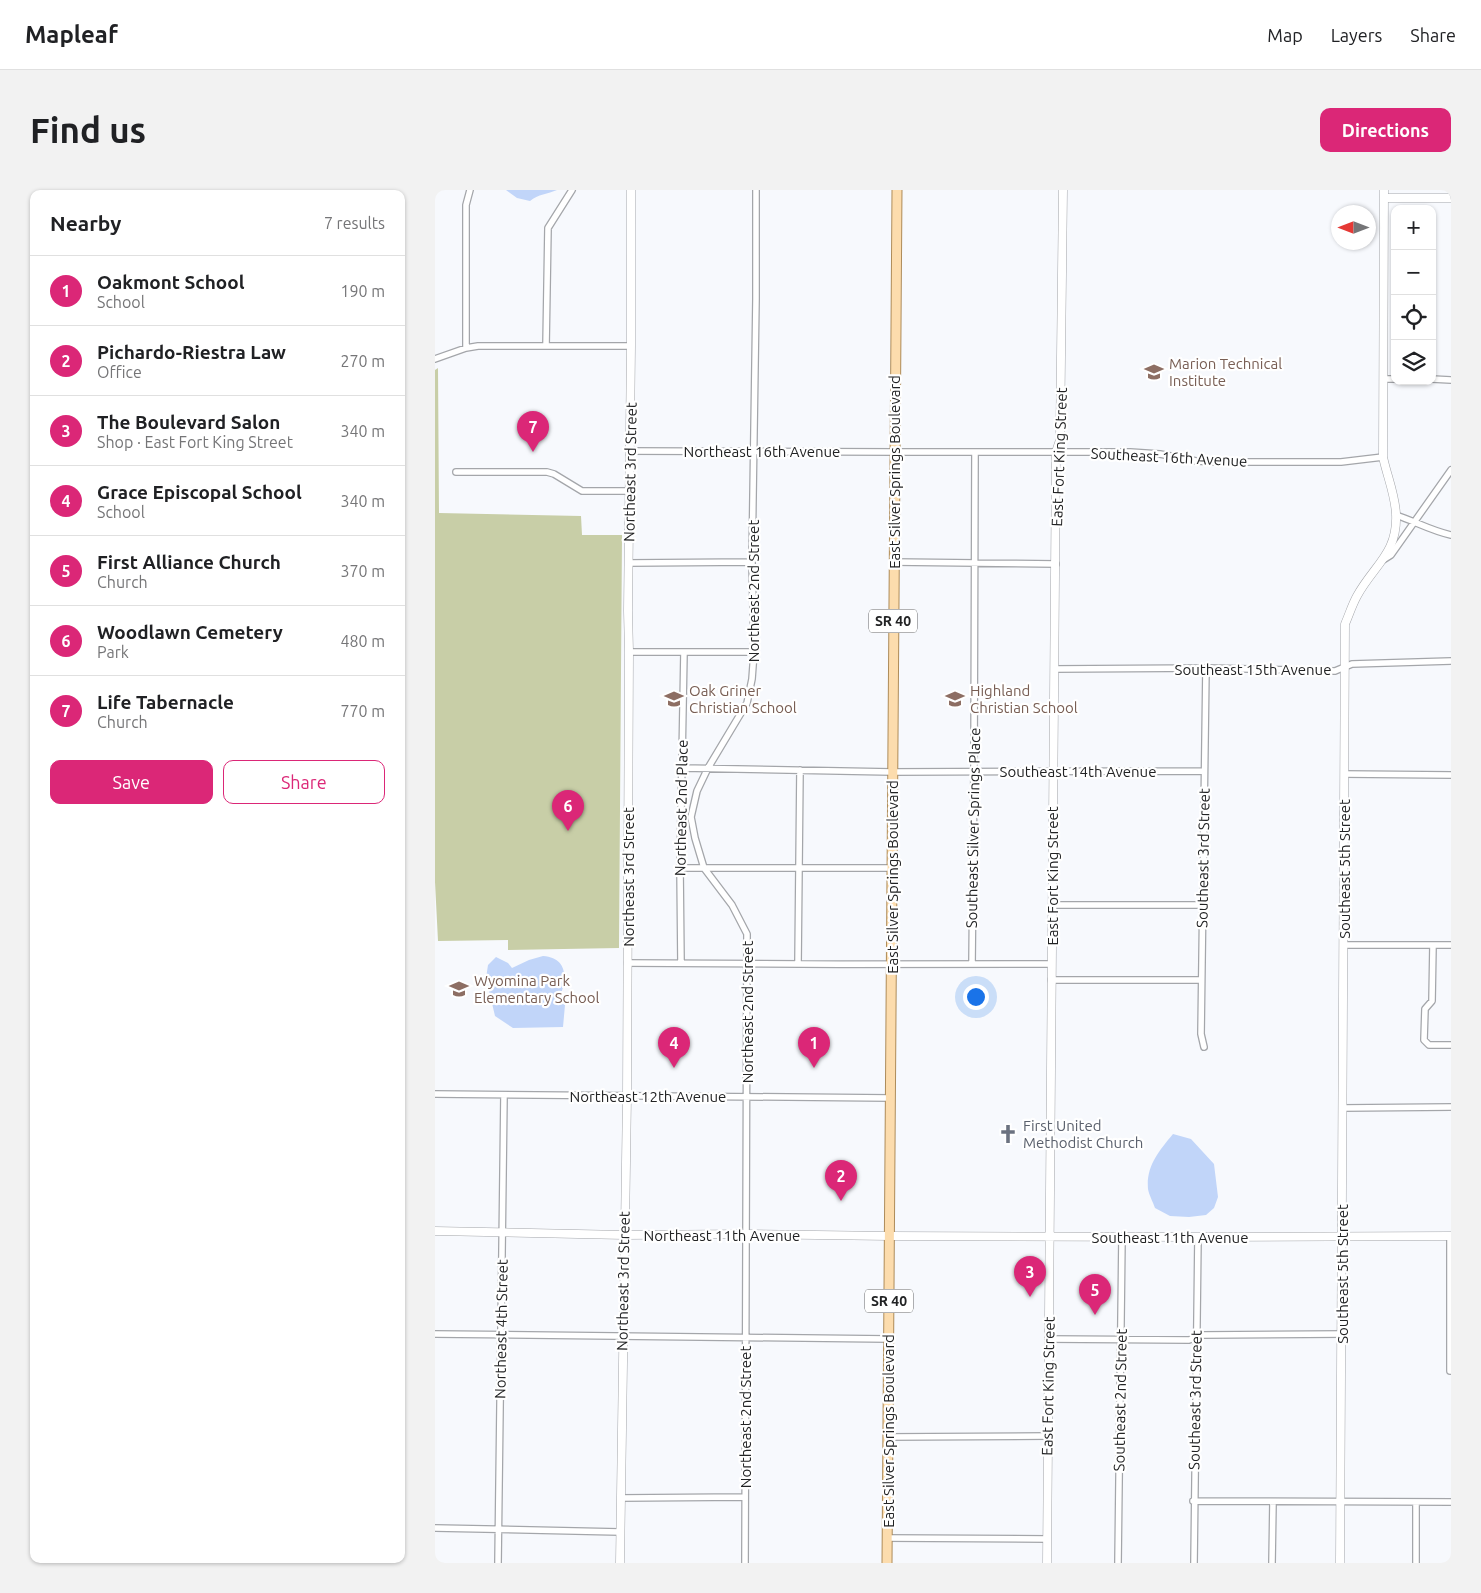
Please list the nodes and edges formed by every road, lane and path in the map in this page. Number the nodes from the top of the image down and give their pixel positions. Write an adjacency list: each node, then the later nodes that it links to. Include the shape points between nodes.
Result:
1 (469, 190): 13 (street, via 466,204)
2 (572, 190): 11 (street, via 548,228)
3 (631, 190): 12 (street, Northeast 3rd Street)
4 (756, 190): 20 (street, Northeast 2nd Street)
5 (897, 190): 21 (main road, East Silver Springs Boulevard / SR 40)
6 (1063, 190): 23 (street, East Fort King Street, via 1060,440)
7 (1427, 190): 9 (street)
8 (1384, 194): 9 (street); 15 (street, Southeast 5th Street)
9 (1437, 198): 10 (street)
10 (1451, 198)
11 (546, 346): 12 (street); 13 (street)
12 (631, 346): 19 (street, Northeast 3rd Street)
13 (466, 348): 14 (street)
14 (435, 359)
15 (1384, 379): 16 (street); 24 (street, Southeast 5th Street)
16 (1391, 379)
17 (1436, 379): 18 (street)
18 (1451, 380)
19 (630, 451): 20 (street, Northeast 16th Avenue); 27 (street, Northeast 3rd Street)
20 (754, 451): 21 (street, Northeast 16th Avenue); 31 (street, Northeast 2nd Street)
21 (894, 452): 22 (street, Southeast 16th Avenue); 32 (main road, East Silver Springs Boulevard / SR 40)
22 (975, 452): 23 (street, Southeast 16th Avenue); 35 (street, Southeast Silver Springs Place)
23 (1056, 452): 24 (street, Southeast 16th Avenue, via 1130,452 1219,462 1341,462); 36 (street, East Fort King Street)
24 (1383, 457): 28 (street, Southeast 5th Street)
25 (1451, 470): 29 (street)
26 (456, 472): 27 (street, via 547,472 582,491)
27 (630, 491): 34 (street, Northeast 3rd Street)
28 (1396, 515): 29 (street); 33 (street, Southeast 5th Street, via 1395,534)
29 (1415, 521): 30 (street); 33 (street, via 1391,555)
30 (1451, 535)
31 (752, 562): 34 (street); 39 (street, Northeast 2nd Street)
32 (893, 562): 35 (street); 49 (main road, East Silver Springs Boulevard / SR 40)
33 (1381, 562): 41 (street, Southeast 5th Street, via 1357,595 1345,624)
34 (629, 563): 37 (street, Northeast 3rd Street)
35 (975, 564): 36 (street); 50 (street, Southeast Silver Springs Place)
36 (1056, 564): 43 (street, East Fort King Street)
37 (629, 652): 38 (street); 64 (street, Northeast 3rd Street)
38 (683, 652): 39 (street); 44 (street, Northeast 2nd Place)
39 (754, 652): 45 (street, Northeast 2nd Street, via 747,703)
40 (1451, 661): 41 (street, Southeast 15th Avenue)
41 (1346, 666): 42 (street, Southeast 15th Avenue, via 1335,671); 51 (street, Southeast 5th Street)
42 (1206, 668): 43 (street, Southeast 15th Avenue); 48 (street, Southeast 3rd Street)
43 (1055, 669): 47 (street, East Fort King Street)
44 (682, 768): 45 (street, Southeast 14th Avenue); 53 (street, Northeast 2nd Place)
45 (708, 768): 46 (street, Southeast 14th Avenue); 54 (street, Northeast 2nd Street, via 697,791)
46 (801, 770): 49 (street, Southeast 14th Avenue); 57 (street)
47 (1053, 771): 48 (street, Southeast 14th Avenue); 50 (street, Southeast 14th Avenue); 59 (street, East Fort King Street)
48 (1204, 771): 60 (street, Southeast 3rd Street)
49 (892, 772): 50 (street, Southeast 14th Avenue); 58 (main road, East Silver Springs Boulevard / SR 40)
50 (974, 772): 68 (street, Southeast Silver Springs Place)
51 (1344, 774): 52 (street); 61 (street, Southeast 5th Street)
52 (1451, 775)
53 (681, 820): 54 (street); 55 (street, Northeast 2nd Place)
54 (692, 820): 56 (street, Northeast 2nd Street)
55 (680, 868): 56 (street); 65 (street, Northeast 2nd Place)
56 (704, 868): 57 (street); 66 (street, Northeast 2nd Street, via 732,905 747,934)
57 (799, 868): 58 (street); 67 (street)
58 (892, 868): 70 (main road, East Silver Springs Boulevard / SR 40)
59 (1052, 905): 60 (street); 69 (street, East Fort King Street)
60 (1202, 905): 72 (street, Southeast 3rd Street)
61 (1343, 945): 62 (street); 80 (street, Southeast 5th Street)
62 (1433, 945): 63 (street); 73 (street, via 1432,1001 1425,1009 1424,1040 1429,1045)
63 (1451, 945)
64 (627, 963): 65 (street); 77 (street, Northeast 3rd Street)
65 (681, 963): 66 (street)
66 (748, 963): 67 (street); 78 (street, Northeast 2nd Street)
67 (798, 963): 70 (street)
68 (972, 964): 69 (street); 70 (street)
69 (1052, 964): 71 (street, East Fort King Street)
70 (891, 965): 79 (main road, East Silver Springs Boulevard / SR 40)
71 (1051, 980): 72 (street); 87 (street, East Fort King Street)
72 (1201, 980): 74 (street, Southeast 3rd Street)
73 (1451, 1045)
74 (1204, 1047)
75 (435, 1094): 76 (street, Northeast 12th Avenue)
76 (504, 1095): 77 (street, Northeast 12th Avenue); 83 (street, Northeast 4th Street)
77 (627, 1096): 78 (street, Northeast 12th Avenue); 85 (street, Northeast 3rd Street)
78 (747, 1096): 79 (street, Northeast 12th Avenue); 84 (street, Northeast 2nd Street)
79 (890, 1098): 86 (main road, East Silver Springs Boulevard / SR 40)
80 (1343, 1108): 81 (street); 88 (street, Southeast 5th Street)
81 (1451, 1108)
82 (435, 1231): 83 (street, Northeast 11th Avenue)
83 (502, 1232): 85 (street, Northeast 11th Avenue); 94 (street, Northeast 4th Street)
84 (747, 1234): 85 (street, Northeast 11th Avenue); 86 (street, Northeast 11th Avenue); 97 (street, Northeast 2nd Street)
85 (624, 1235): 96 (street, Northeast 3rd Street)
86 (889, 1236): 87 (street, Southeast 11th Avenue); 99 (main road, East Silver Springs Boulevard / SR 40)
87 (1049, 1236): 90 (street, Southeast 11th Avenue); 100 (street, East Fort King Street)
88 (1342, 1236): 89 (street, Southeast 11th Avenue); 91 (street, Southeast 11th Avenue); 93 (street, Southeast 5th Street)
89 (1451, 1236): 101 (street)
90 (1122, 1237): 91 (street, Southeast 11th Avenue); 98 (street, Southeast 2nd Street)
91 (1198, 1238): 95 (street, Southeast 3rd Street)
92 (435, 1334): 94 (street)
93 (1342, 1334): 95 (street); 108 (street, Southeast 5th Street)
94 (501, 1336): 96 (street); 112 (street, Northeast 4th Street)
95 (1196, 1336): 98 (street, via 1189,1340); 106 (street, Southeast 3rd Street)
96 (623, 1337): 97 (street); 105 (street, Northeast 3rd Street)
97 (746, 1337): 99 (street); 104 (street, Northeast 2nd Street)
98 (1121, 1338): 100 (street); 121 (street, Southeast 2nd Street)
99 (889, 1339): 103 (main road, East Silver Springs Boulevard / SR 40)
100 (1048, 1339): 102 (street, East Fort King Street)
101 (1450, 1371)
102 (1047, 1436): 103 (street); 115 (street, East Fort King Street)
103 (888, 1437): 114 (main road, East Silver Springs Boulevard / SR 40)
104 (745, 1497): 105 (street); 118 (street, Northeast 2nd Street)
105 (621, 1498): 113 (street, Northeast 3rd Street)
106 (1193, 1502): 107 (street); 122 (street, Southeast 3rd Street)
107 (1273, 1502): 108 (street); 123 (street)
108 (1340, 1502): 109 (street); 124 (street, Southeast 5th Street)
109 (1415, 1502): 110 (street); 125 (street)
110 (1451, 1502)
111 (435, 1528): 112 (street)
112 (498, 1530): 113 (street); 116 (street, Northeast 4th Street)
113 (620, 1532): 117 (street, Northeast 3rd Street)
114 (887, 1538): 115 (street); 119 (main road, East Silver Springs Boulevard / SR 40)
115 (1047, 1539): 120 (street, East Fort King Street)
116 (498, 1563)
117 (620, 1563)
118 (745, 1563)
119 (887, 1563)
120 (1047, 1563)
121 (1118, 1563)
122 (1194, 1563)
123 (1272, 1563)
124 (1340, 1563)
125 (1415, 1563)

